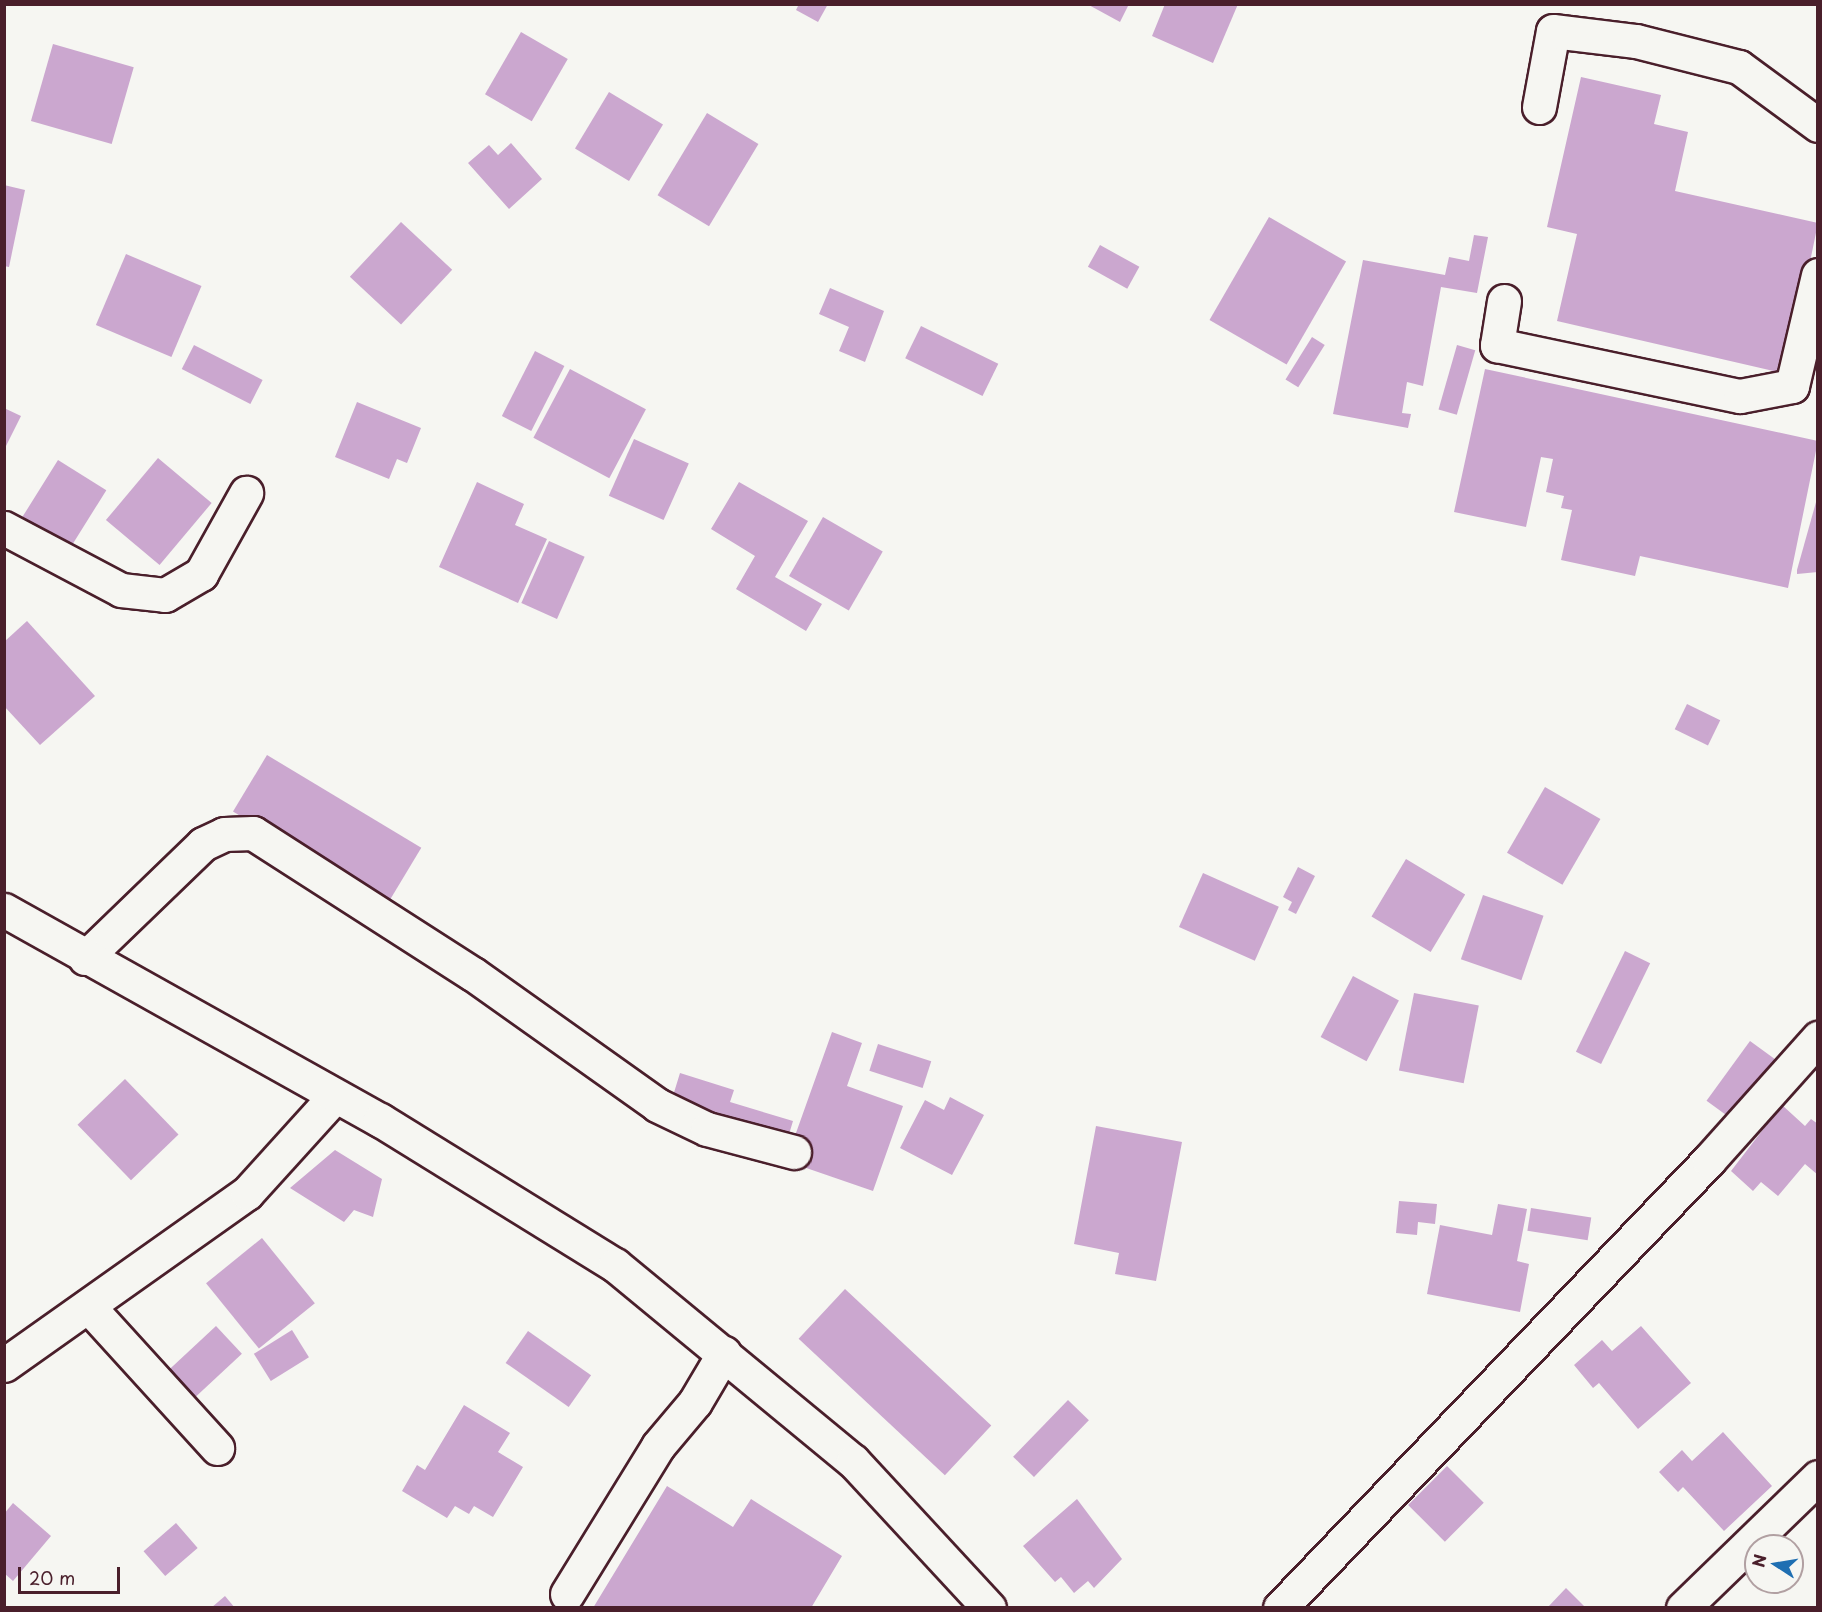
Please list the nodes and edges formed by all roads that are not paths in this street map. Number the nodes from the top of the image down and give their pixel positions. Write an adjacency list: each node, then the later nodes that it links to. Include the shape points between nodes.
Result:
1 (1539, 106): 2 (street, via 1553,31 1636,41 1740,67)
2 (1818, 124)
3 (1818, 275): 4 (street, via 1791,386 1740,396 1497,345)
4 (1504, 302)
5 (246, 493): 6 (street, via 201,574 165,595 121,590)
6 (4, 528)
7 (4, 910): 8 (street)
8 (85, 958): 10 (street); 11 (street, via 203,844 224,834 253,832 473,974 657,1105 707,1129)
9 (1818, 1038): 19 (street, via 1709,1160)
10 (333, 1098): 12 (street, via 247,1193); 13 (street, via 380,1120 559,1227)
11 (794, 1152)
12 (88, 1306): 14 (street); 15 (street)
13 (724, 1353): 17 (street, via 695,1402 658,1446); 18 (street, via 853,1461)
14 (4, 1365)
15 (217, 1448)
16 (1818, 1477): 20 (street)
17 (567, 1594)
18 (989, 1608)
19 (1280, 1608)
20 (1683, 1608)

